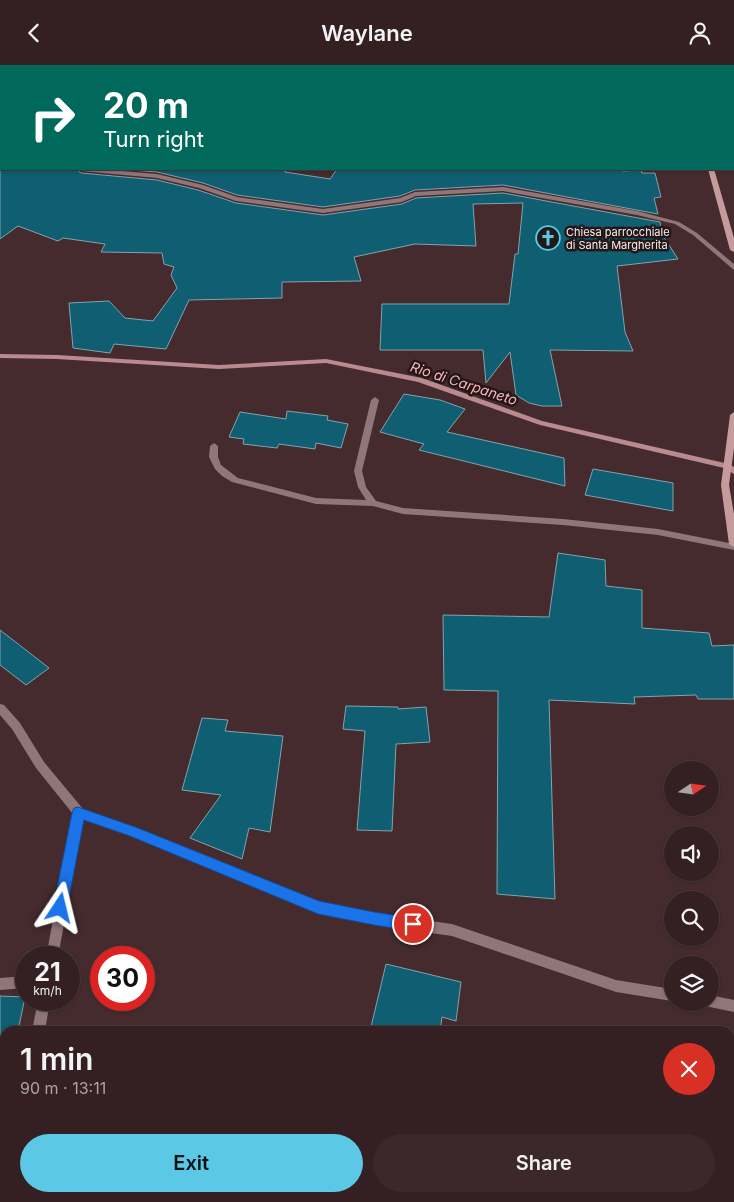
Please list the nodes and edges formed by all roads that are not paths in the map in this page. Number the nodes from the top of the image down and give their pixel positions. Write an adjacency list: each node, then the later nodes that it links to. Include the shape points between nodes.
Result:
1 (92, 170): 4 (street, via 157,176 201,186 236,199 323,211 402,200 414,194 503,189 538,194 677,223 695,234)
2 (711, 170): 3 (main road)
3 (734, 250)
4 (734, 268)
5 (374, 400): 8 (street, via 358,471 362,487)
6 (734, 415): 9 (main road, via 725,485)
7 (214, 446): 8 (street, via 213,460 223,474 234,480 316,501)
8 (373, 503): 9 (street, via 403,511 658,532)
9 (734, 546)
10 (0, 708): 11 (street)
11 (78, 813): 12 (street); 15 (street, via 318,907 452,930 616,986)
12 (54, 946)
13 (15, 983): 14 (street)
14 (0, 984)
15 (664, 994)
16 (719, 1003): 17 (street)
17 (734, 1006)
18 (42, 1011): 19 (street)
19 (40, 1026)

